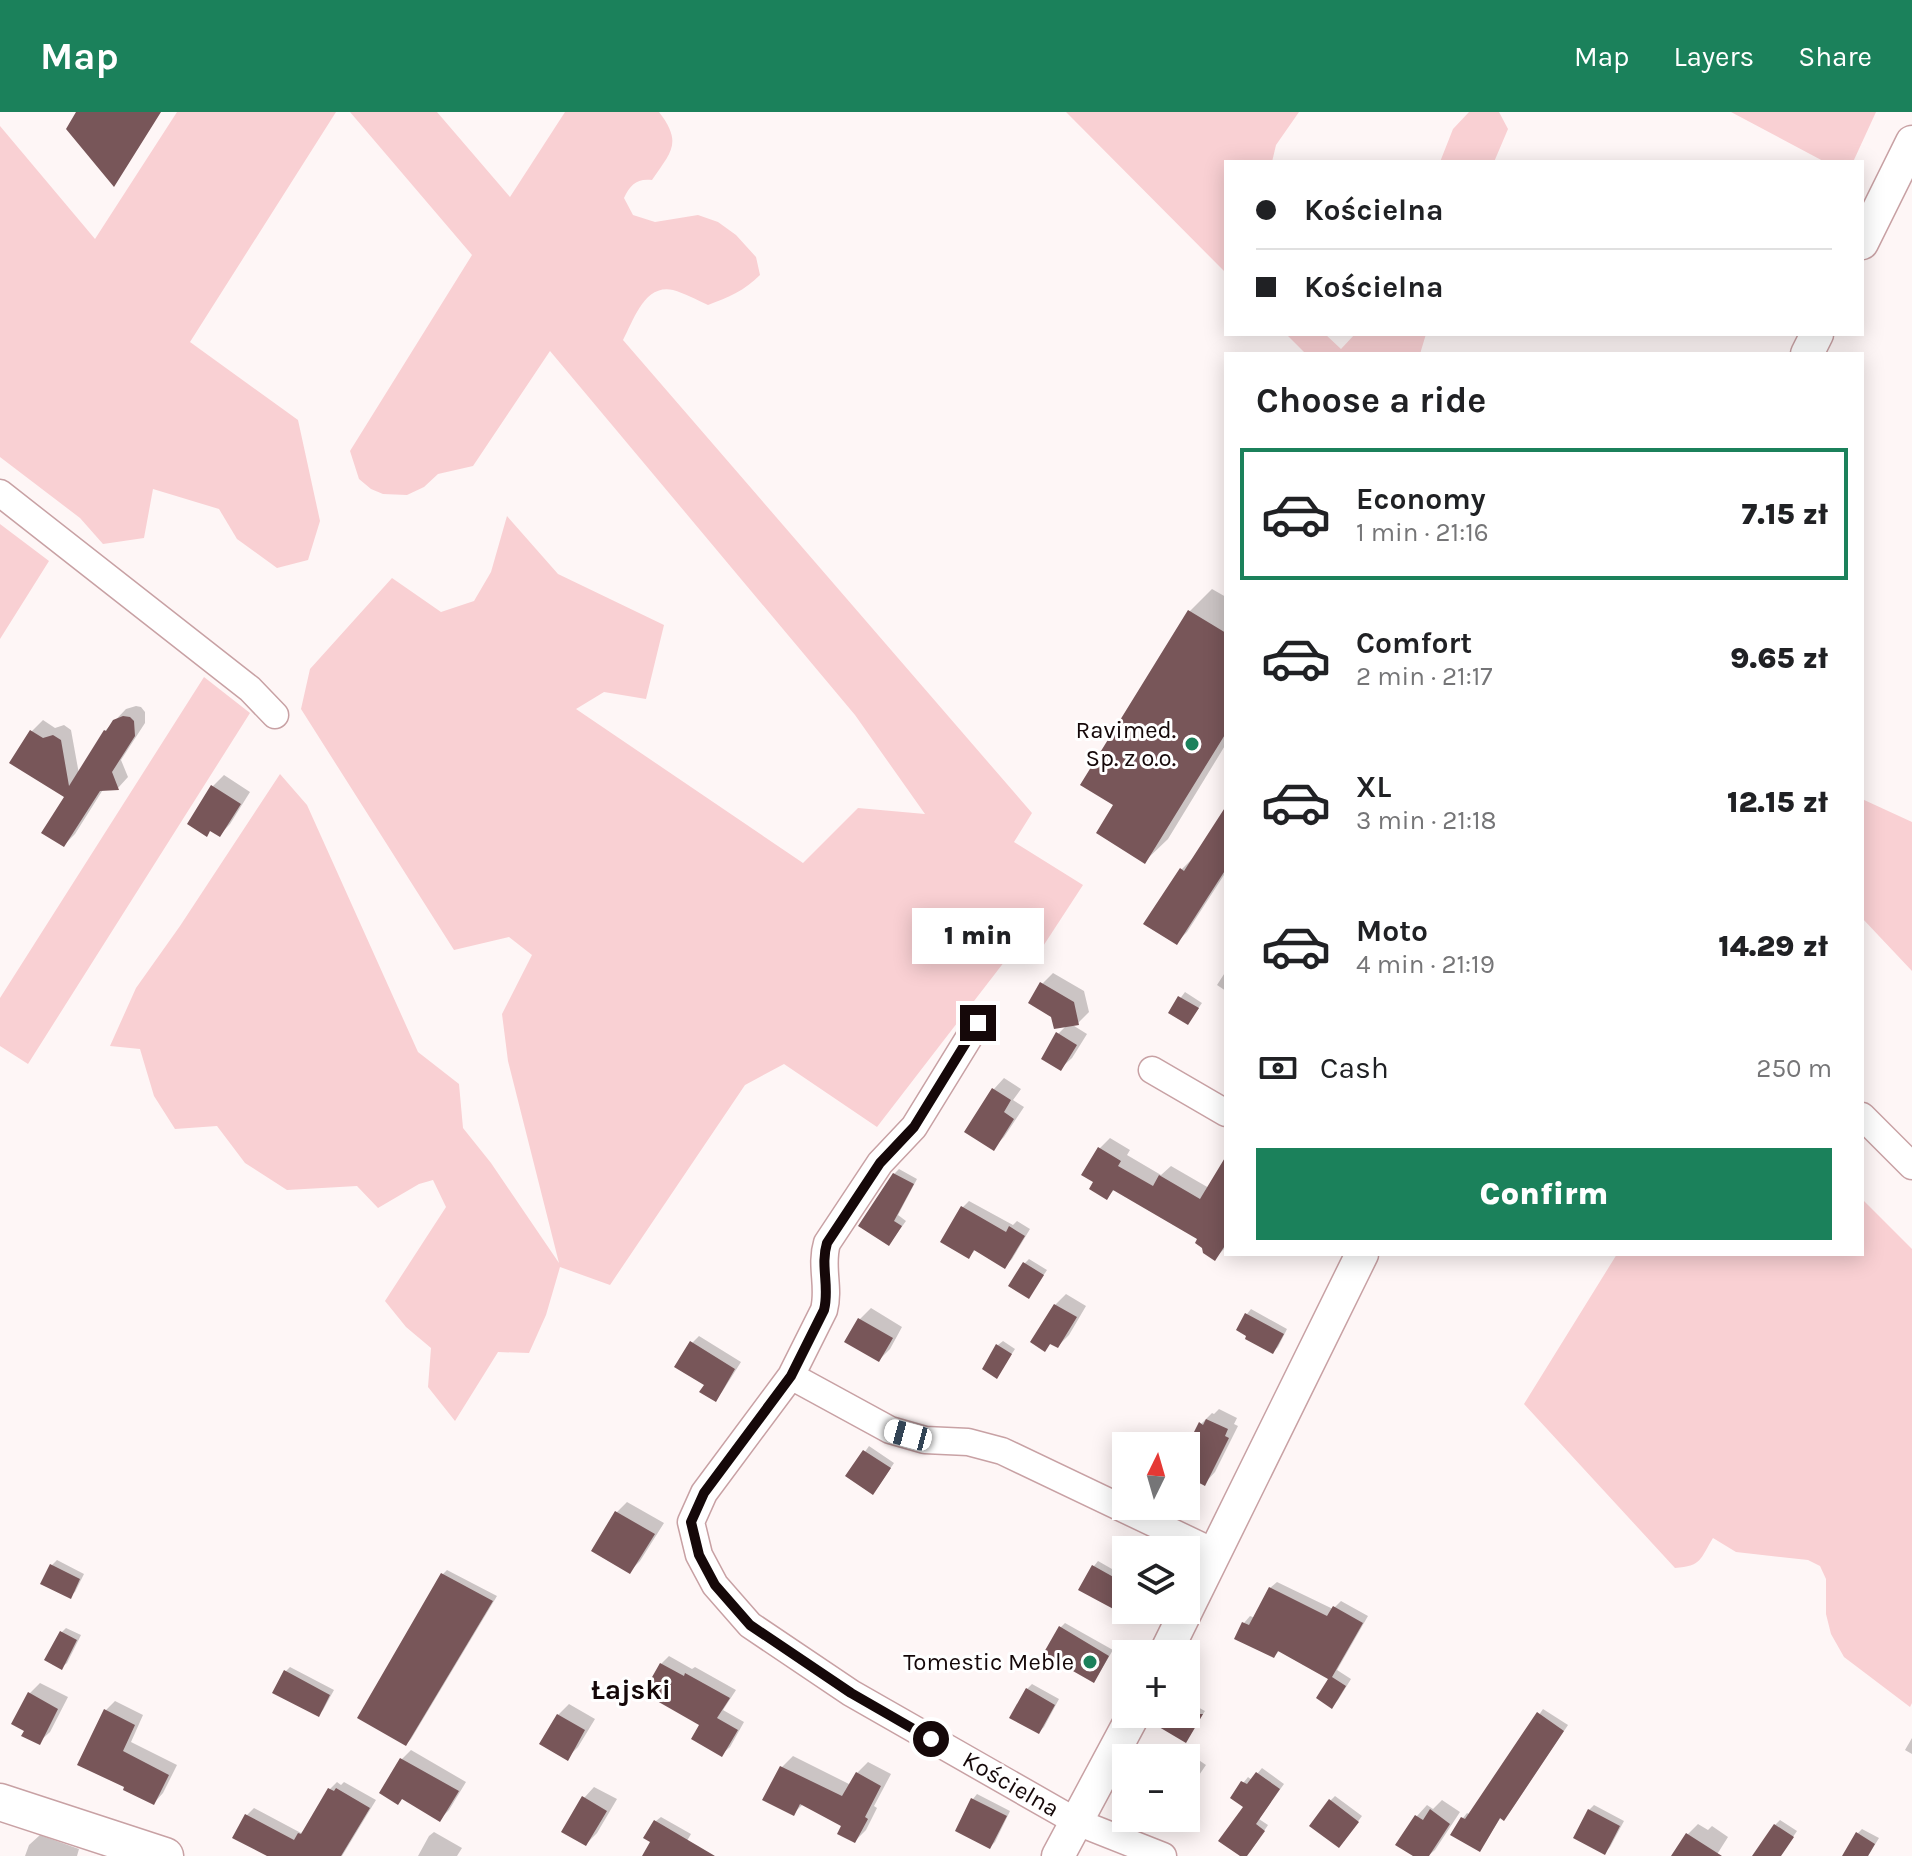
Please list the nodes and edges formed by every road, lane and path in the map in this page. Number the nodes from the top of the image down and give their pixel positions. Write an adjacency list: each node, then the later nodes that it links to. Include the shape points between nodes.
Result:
1 (1912, 142): 2 (street)
2 (1864, 239)
3 (0, 493): 4 (street, via 250,689)
4 (275, 715)
5 (978, 1023): 11 (street, Kościelna, via 914,1127 880,1163 827,1243 827,1299)
6 (1152, 1070): 7 (street)
7 (1224, 1112)
8 (1864, 1118): 9 (street)
9 (1912, 1166)
10 (1361, 1256): 12 (street)
11 (791, 1376): 12 (street, via 890,1430 1002,1451); 16 (street, Kościelna, via 704,1493 691,1522 699,1555 715,1585 750,1625 851,1693)
12 (1216, 1553): 13 (street)
13 (1172, 1640)
14 (1127, 1728): 16 (street, Kościelna)
15 (0, 1802): 17 (main road)
16 (1077, 1822): 18 (street, Kościelna); 19 (street)
17 (165, 1856)
18 (1058, 1856)
19 (1163, 1856)

